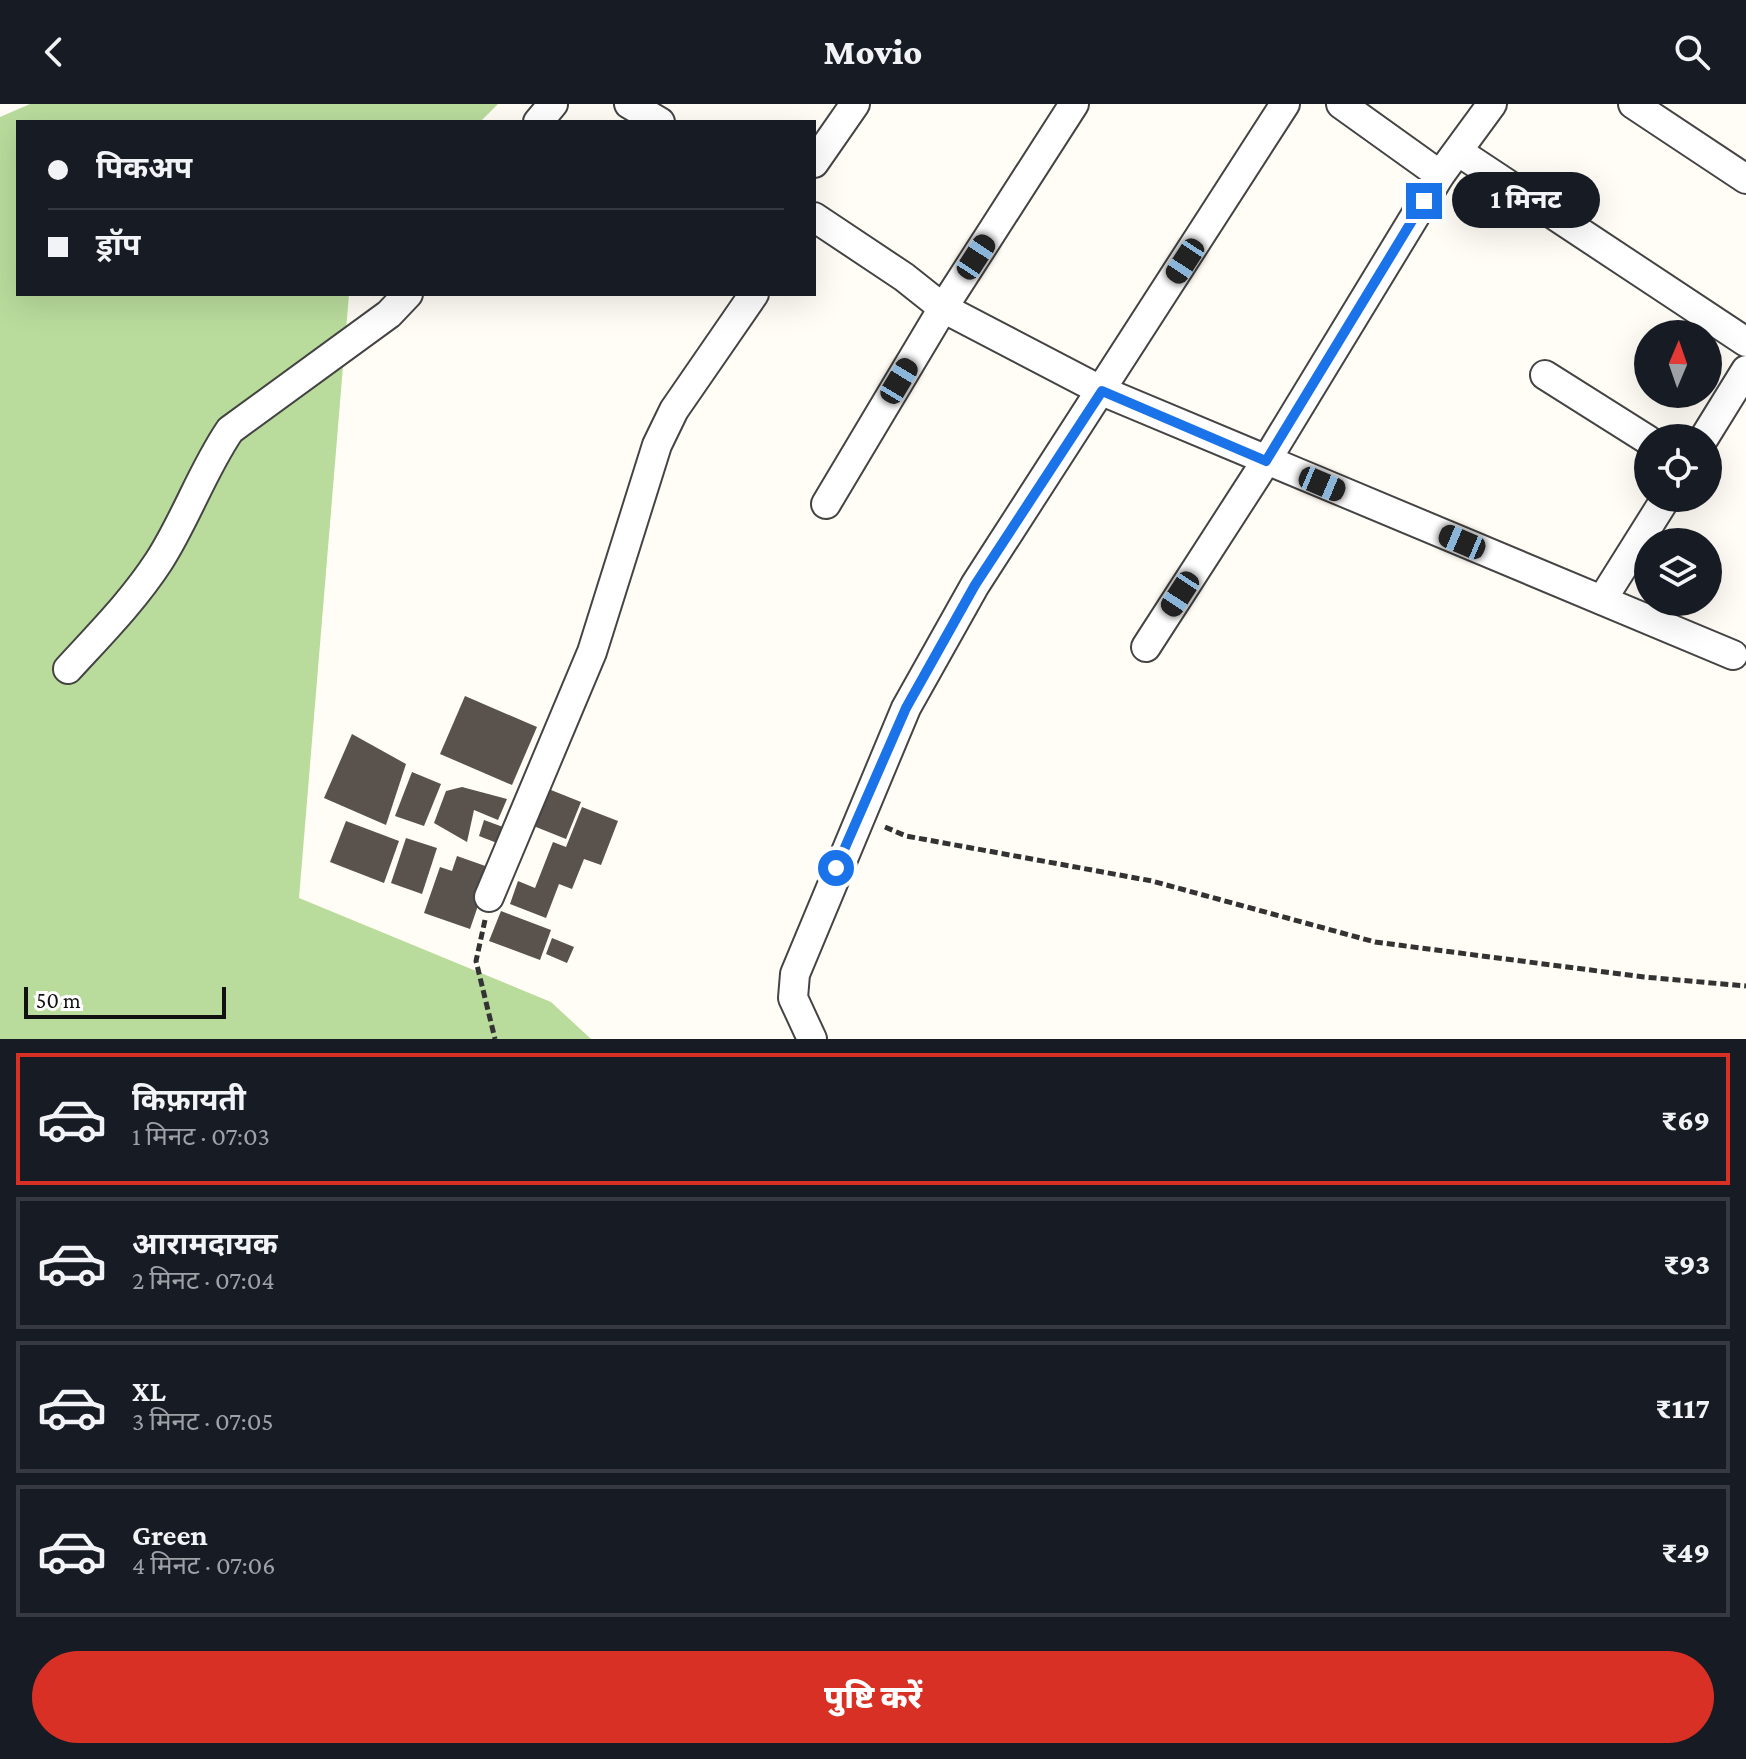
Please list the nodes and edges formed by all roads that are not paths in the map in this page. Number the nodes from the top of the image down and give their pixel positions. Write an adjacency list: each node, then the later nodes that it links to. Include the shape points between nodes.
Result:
1 (629, 104): 8 (street)
2 (855, 104): 10 (street)
3 (1074, 104): 16 (street)
4 (1285, 104): 20 (street)
5 (1341, 104): 11 (street)
6 (1492, 104): 9 (street)
7 (1633, 104): 12 (street)
8 (657, 120)
9 (1459, 152): 11 (street); 17 (street)
10 (816, 160)
11 (1440, 175): 23 (street)
12 (1746, 179)
13 (816, 218): 16 (street)
14 (406, 296): 29 (street, via 230,430 161,558 133,598)
15 (753, 296): 30 (street, via 674,410 657,445 592,652)
16 (943, 308): 20 (street); 24 (street)
17 (1746, 342)
18 (1746, 370): 21 (street)
19 (1545, 375): 22 (street)
20 (1102, 391): 23 (street); 31 (street, via 975,585 906,708 792,985)
21 (1713, 424)
22 (1634, 431)
23 (1266, 461): 26 (street); 27 (street)
24 (826, 504)
25 (1657, 512): 26 (street)
26 (1602, 600): 28 (street)
27 (1146, 647)
28 (1733, 655)
29 (68, 669)
30 (489, 897)
31 (812, 1039)

